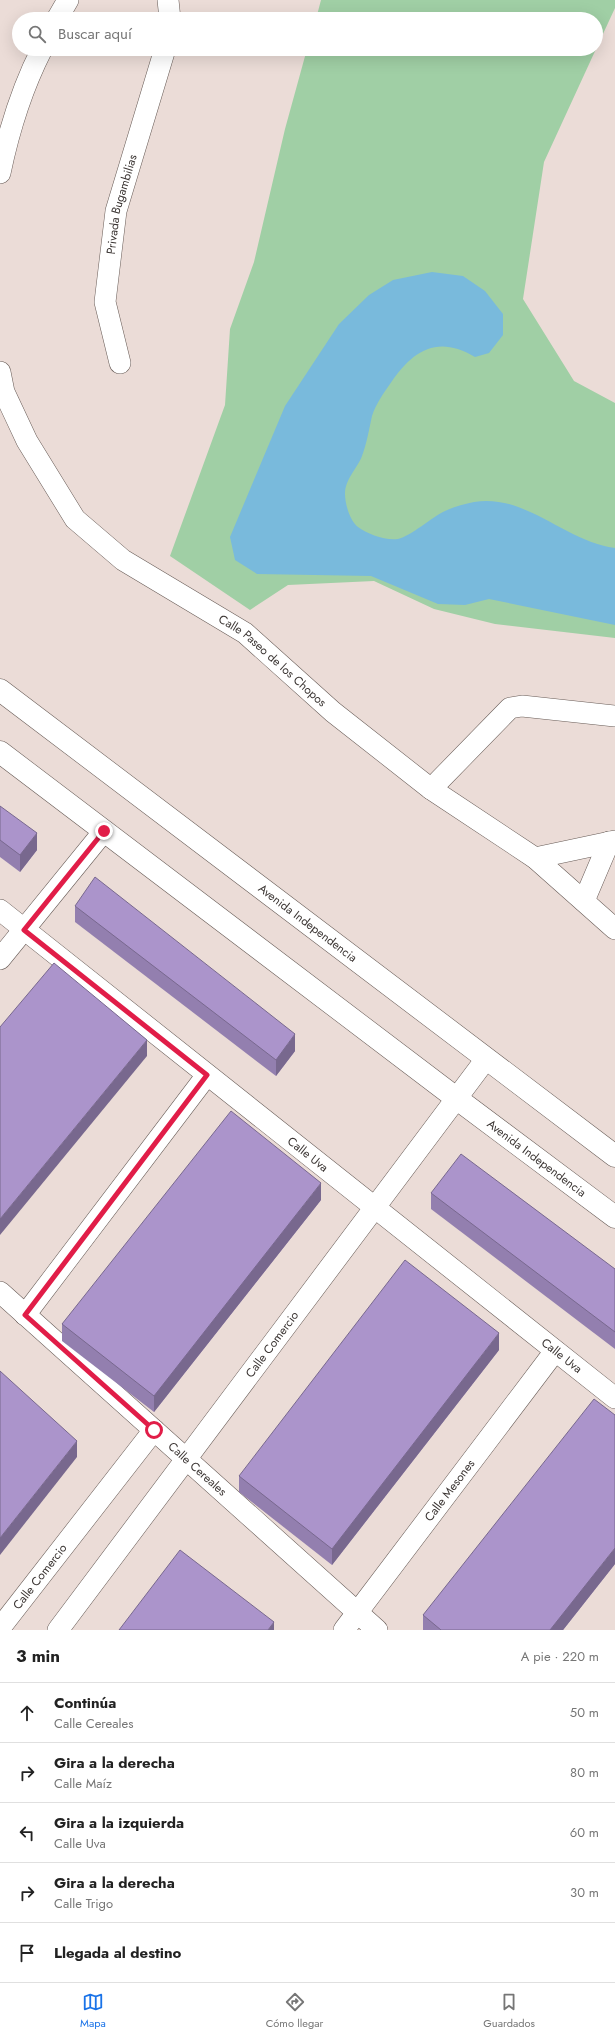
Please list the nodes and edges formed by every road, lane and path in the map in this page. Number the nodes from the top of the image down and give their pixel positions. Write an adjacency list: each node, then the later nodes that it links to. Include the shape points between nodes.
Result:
1 (68, 0): 3 (street)
2 (168, 0): 4 (street)
3 (61, 12)
4 (169, 12)
5 (38, 56): 7 (street, via 7,139)
6 (163, 56): 8 (street, Privada Bugambilias, via 116,211 106,302)
7 (0, 173)
8 (120, 363)
9 (0, 372): 10 (street, Calle Paseo de los Chopos)
10 (2, 392): 14 (street, Calle Paseo de los Chopos, via 27,441 75,519 123,560 245,633 333,712)
11 (0, 690): 23 (main road, Avenida Independencia)
12 (615, 716): 14 (street, via 522,706 510,708)
13 (0, 752): 15 (main road, Avenida Independencia)
14 (431, 789): 17 (street, Calle Paseo de los Chopos)
15 (104, 831): 21 (street); 25 (main road, Avenida Independencia)
16 (612, 841): 17 (street); 18 (street)
17 (535, 858): 18 (street, Calle Paseo de los Chopos)
18 (584, 901): 20 (street, Calle Paseo de los Chopos)
19 (0, 910): 21 (street, Calle Uva)
20 (615, 929)
21 (24, 930): 22 (street); 24 (street, Calle Uva)
22 (0, 959)
23 (486, 1059): 25 (street, Calle Comercio); 26 (main road, Avenida Independencia)
24 (207, 1075): 27 (street, Calle Uva); 30 (street)
25 (456, 1098): 27 (street, Calle Comercio); 28 (main road, Avenida Independencia)
26 (615, 1156)
27 (374, 1207): 31 (street, Calle Uva); 34 (street, Calle Comercio)
28 (615, 1216)
29 (0, 1292): 30 (street, Calle Cereales)
30 (25, 1315): 33 (street, Calle Cereales)
31 (555, 1351): 32 (street, Calle Uva); 35 (street, Calle Mesones)
32 (615, 1398)
33 (154, 1430): 34 (street, Calle Cereales); 36 (street, Calle Comercio)
34 (186, 1459): 35 (street, Calle Cereales); 37 (street, Calle Comercio)
35 (358, 1613): 38 (street, Calle Mesones); 39 (street, Calle Cereales)
36 (0, 1628)
37 (58, 1630)
38 (344, 1630)
39 (377, 1630)

